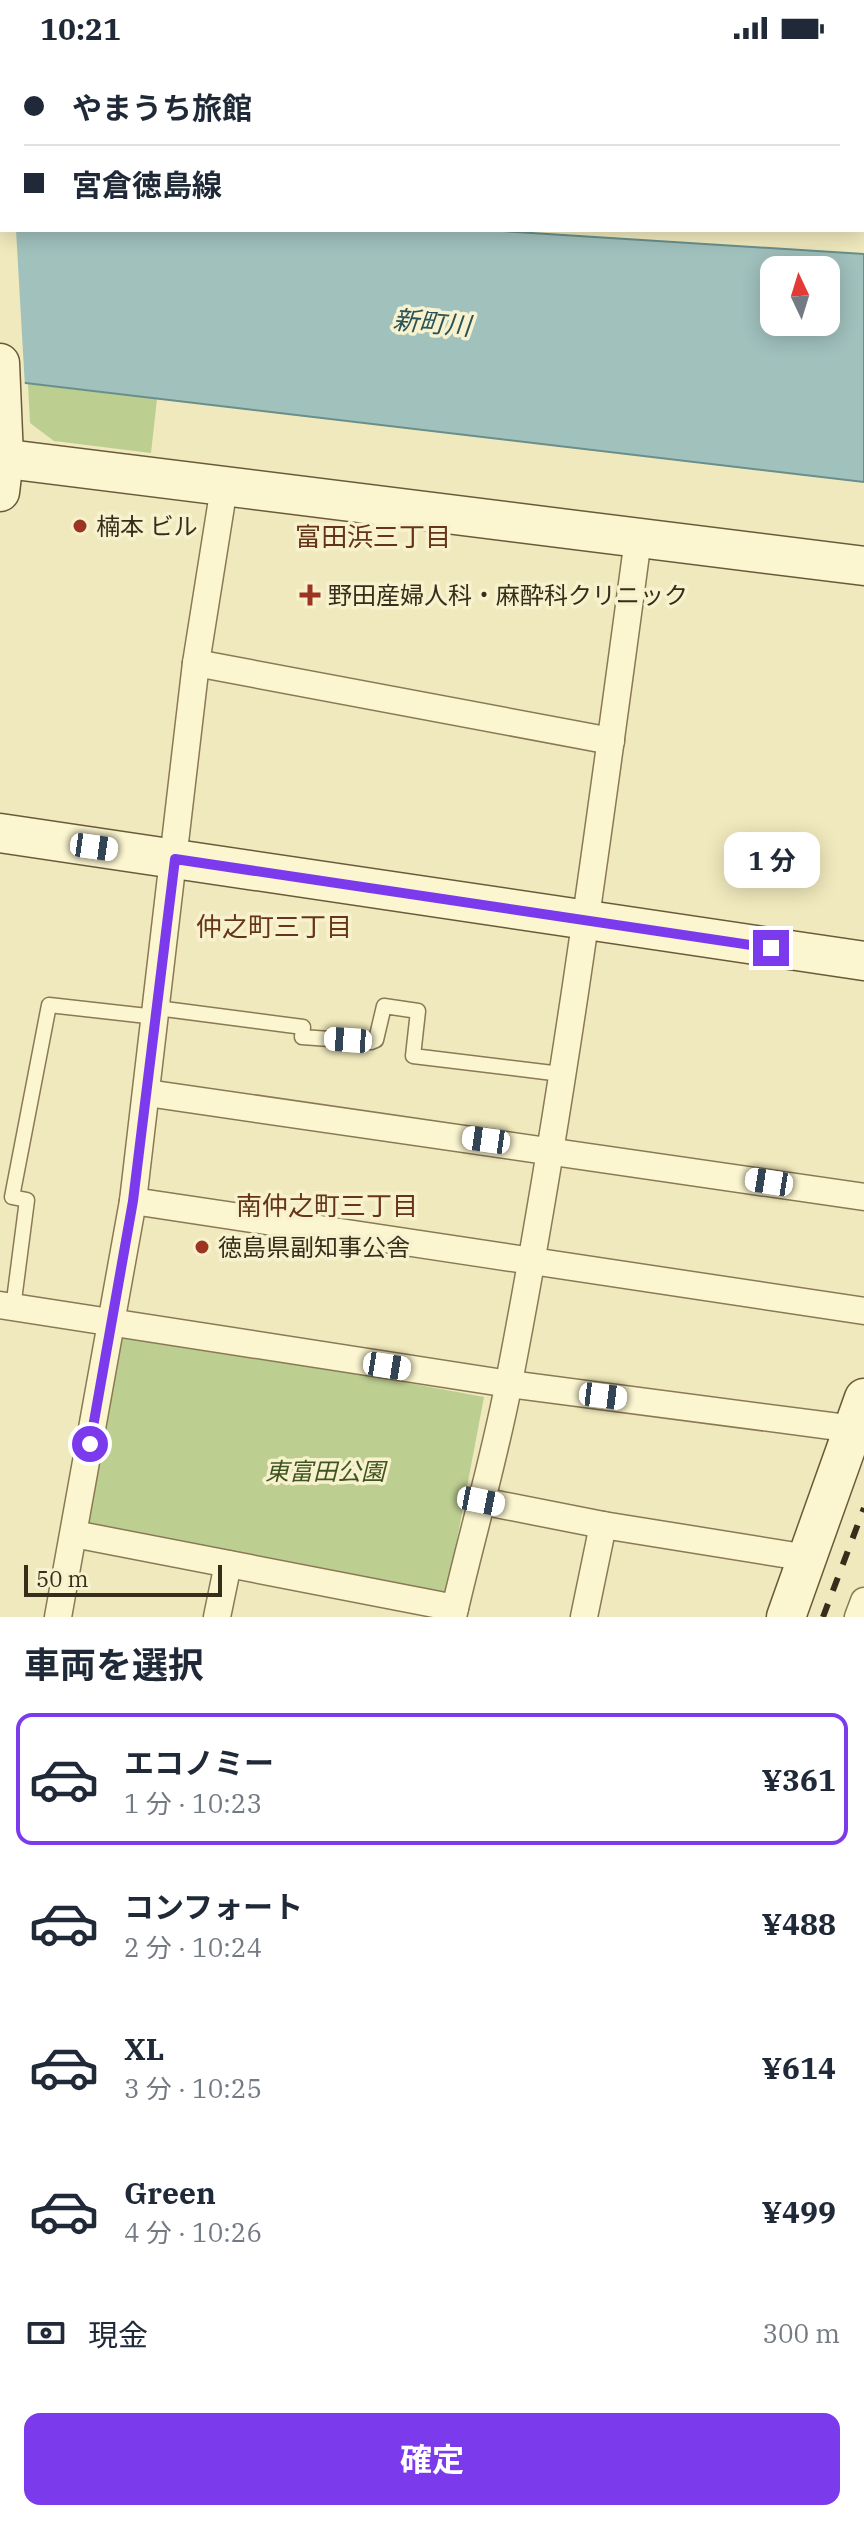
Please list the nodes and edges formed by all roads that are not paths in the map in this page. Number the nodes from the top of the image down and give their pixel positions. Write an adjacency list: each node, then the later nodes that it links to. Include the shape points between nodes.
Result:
1 (0, 363): 2 (street)
2 (1, 469): 3 (street)
3 (224, 487): 4 (street); 6 (street)
4 (638, 539): 5 (street); 7 (street)
5 (864, 566)
6 (196, 663): 7 (street); 9 (street)
7 (611, 741): 10 (street)
8 (0, 833): 9 (street)
9 (175, 859): 10 (street); 12 (street)
10 (584, 921): 11 (street); 13 (street)
11 (864, 961)
12 (156, 1012): 13 (lane, via 303,1027 302,1037 371,1042 376,1040 384,1006 418,1011 413,1056); 14 (street); 19 (lane, via 49,1005 12,1197 27,1200)
13 (561, 1074): 15 (street)
14 (147, 1093): 15 (street); 17 (street)
15 (548, 1149): 16 (street); 18 (street)
16 (864, 1197)
17 (133, 1201): 18 (street); 21 (street)
18 (530, 1259): 20 (street); 22 (street)
19 (7, 1306): 21 (street)
20 (864, 1311)
21 (113, 1324): 22 (street); 26 (street)
22 (509, 1384): 23 (street); 24 (street)
23 (859, 1413): 27 (street)
24 (481, 1501): 25 (street); 30 (street)
25 (603, 1525): 27 (street); 33 (street)
26 (74, 1534): 28 (street); 31 (street)
27 (808, 1558): 34 (street)
28 (228, 1564): 30 (street); 32 (street)
29 (864, 1601): 35 (street)
30 (454, 1612)
31 (62, 1616)
32 (217, 1617)
33 (584, 1617)
34 (786, 1617)
35 (858, 1617)

